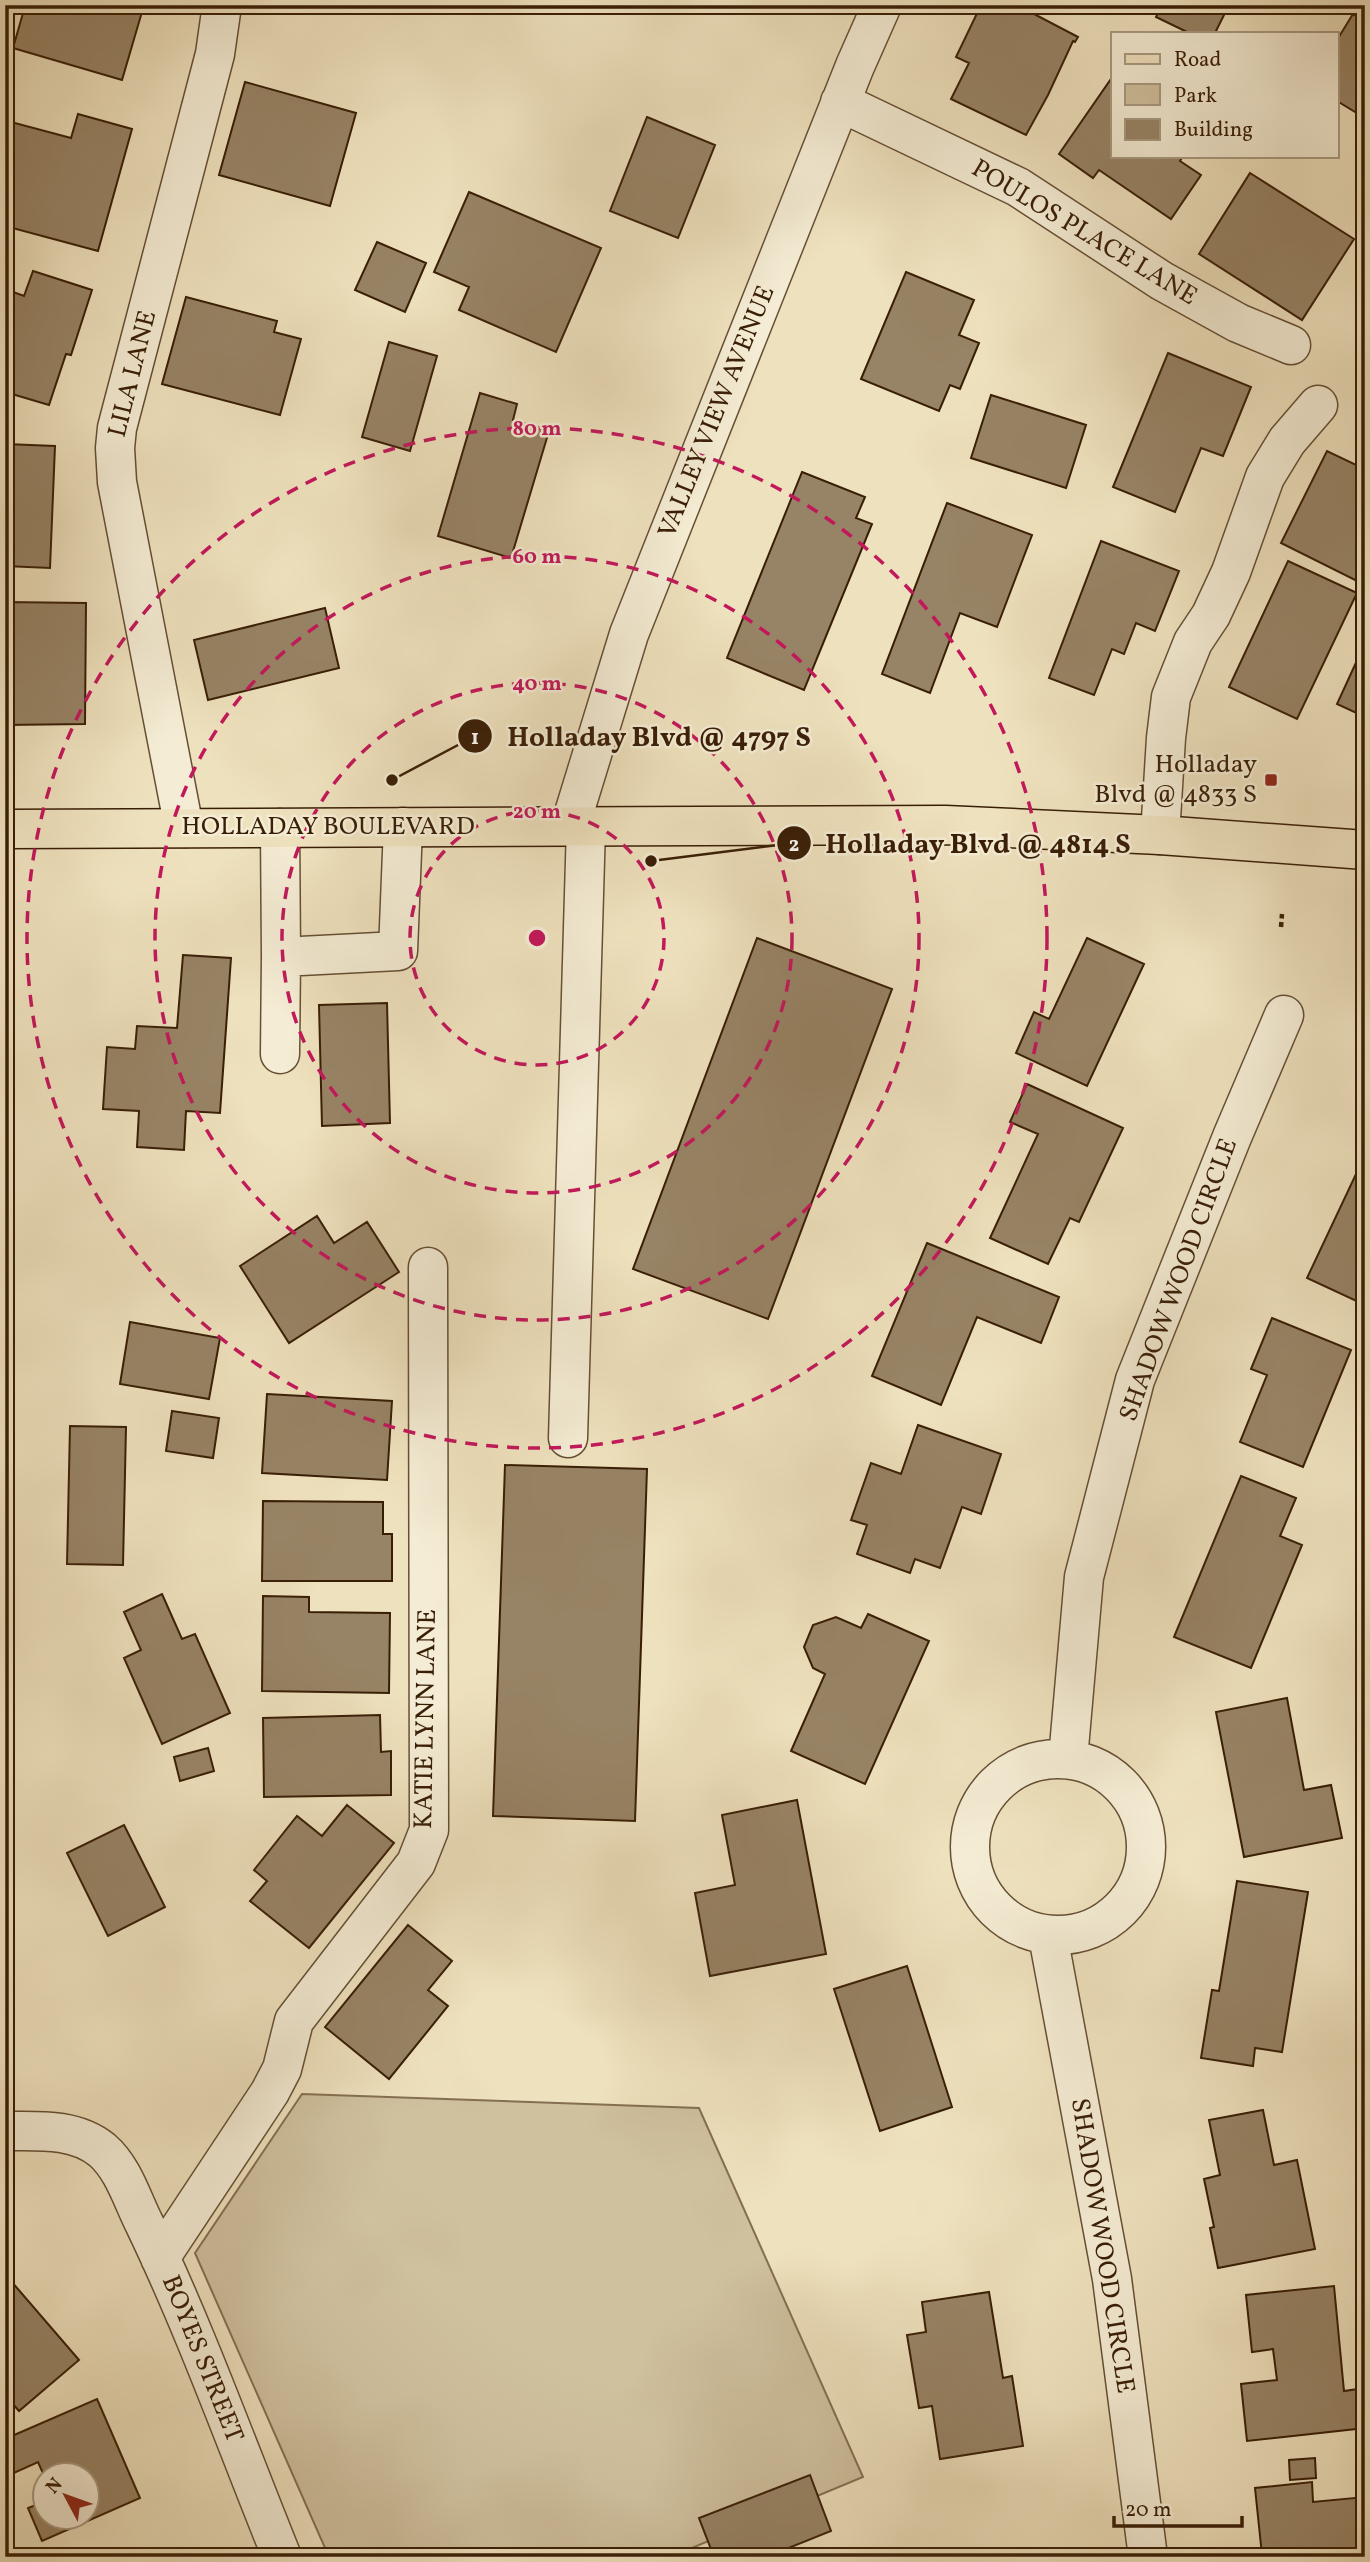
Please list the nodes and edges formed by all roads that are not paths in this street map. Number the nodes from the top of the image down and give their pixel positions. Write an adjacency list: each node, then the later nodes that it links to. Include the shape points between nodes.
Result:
1 (222, 5): 8 (street, LILA LANE, via 215,54 115,448 117,482)
2 (882, 5): 3 (street, VALLEY VIEW AVENUE)
3 (840, 102): 4 (street, POULOS PLACE LANE, via 1018,187 1162,281 1238,323); 6 (street, VALLEY VIEW AVENUE, via 629,634)
4 (1291, 345)
5 (1318, 405): 11 (street, via 1287,441 1265,477 1231,572 1212,615 1193,642 1171,696)
6 (578, 826): 7 (main road, HOLLADAY BOULEVARD); 11 (main road, HOLLADAY BOULEVARD, via 945,824); 17 (street, VALLEY VIEW AVENUE)
7 (403, 827): 9 (main road, HOLLADAY BOULEVARD); 13 (street, via 398,951)
8 (184, 828): 9 (main road, HOLLADAY BOULEVARD); 10 (main road, HOLLADAY BOULEVARD)
9 (280, 828): 13 (street)
10 (5, 830)
11 (1160, 835): 12 (main road, HOLLADAY BOULEVARD)
12 (1365, 850)
13 (281, 957): 15 (street)
14 (1284, 1015): 18 (street, SHADOW WOOD CIRCLE, via 1135,1380 1084,1577)
15 (280, 1054)
16 (428, 1267): 21 (street, KATIE LYNN LANE, via 429,1830 416,1863 294,2021 282,2069 270,2092)
17 (568, 1438)
18 (1068, 1759): 19 (street, via 1101,1769 1127,1791 1144,1822 1147,1857 1136,1890 1114,1917 1083,1933); 19 (street, via 1033,1762 1002,1778 980,1805 969,1838 972,1873 988,1903 1015,1926)
19 (1048, 1936): 23 (street, SHADOW WOOD CIRCLE, via 1112,2279)
20 (5, 2131): 21 (street, BOYES STREET, via 65,2133 101,2149 115,2164)
21 (160, 2258): 22 (street, BOYES STREET)
22 (282, 2557)
23 (1148, 2557)

